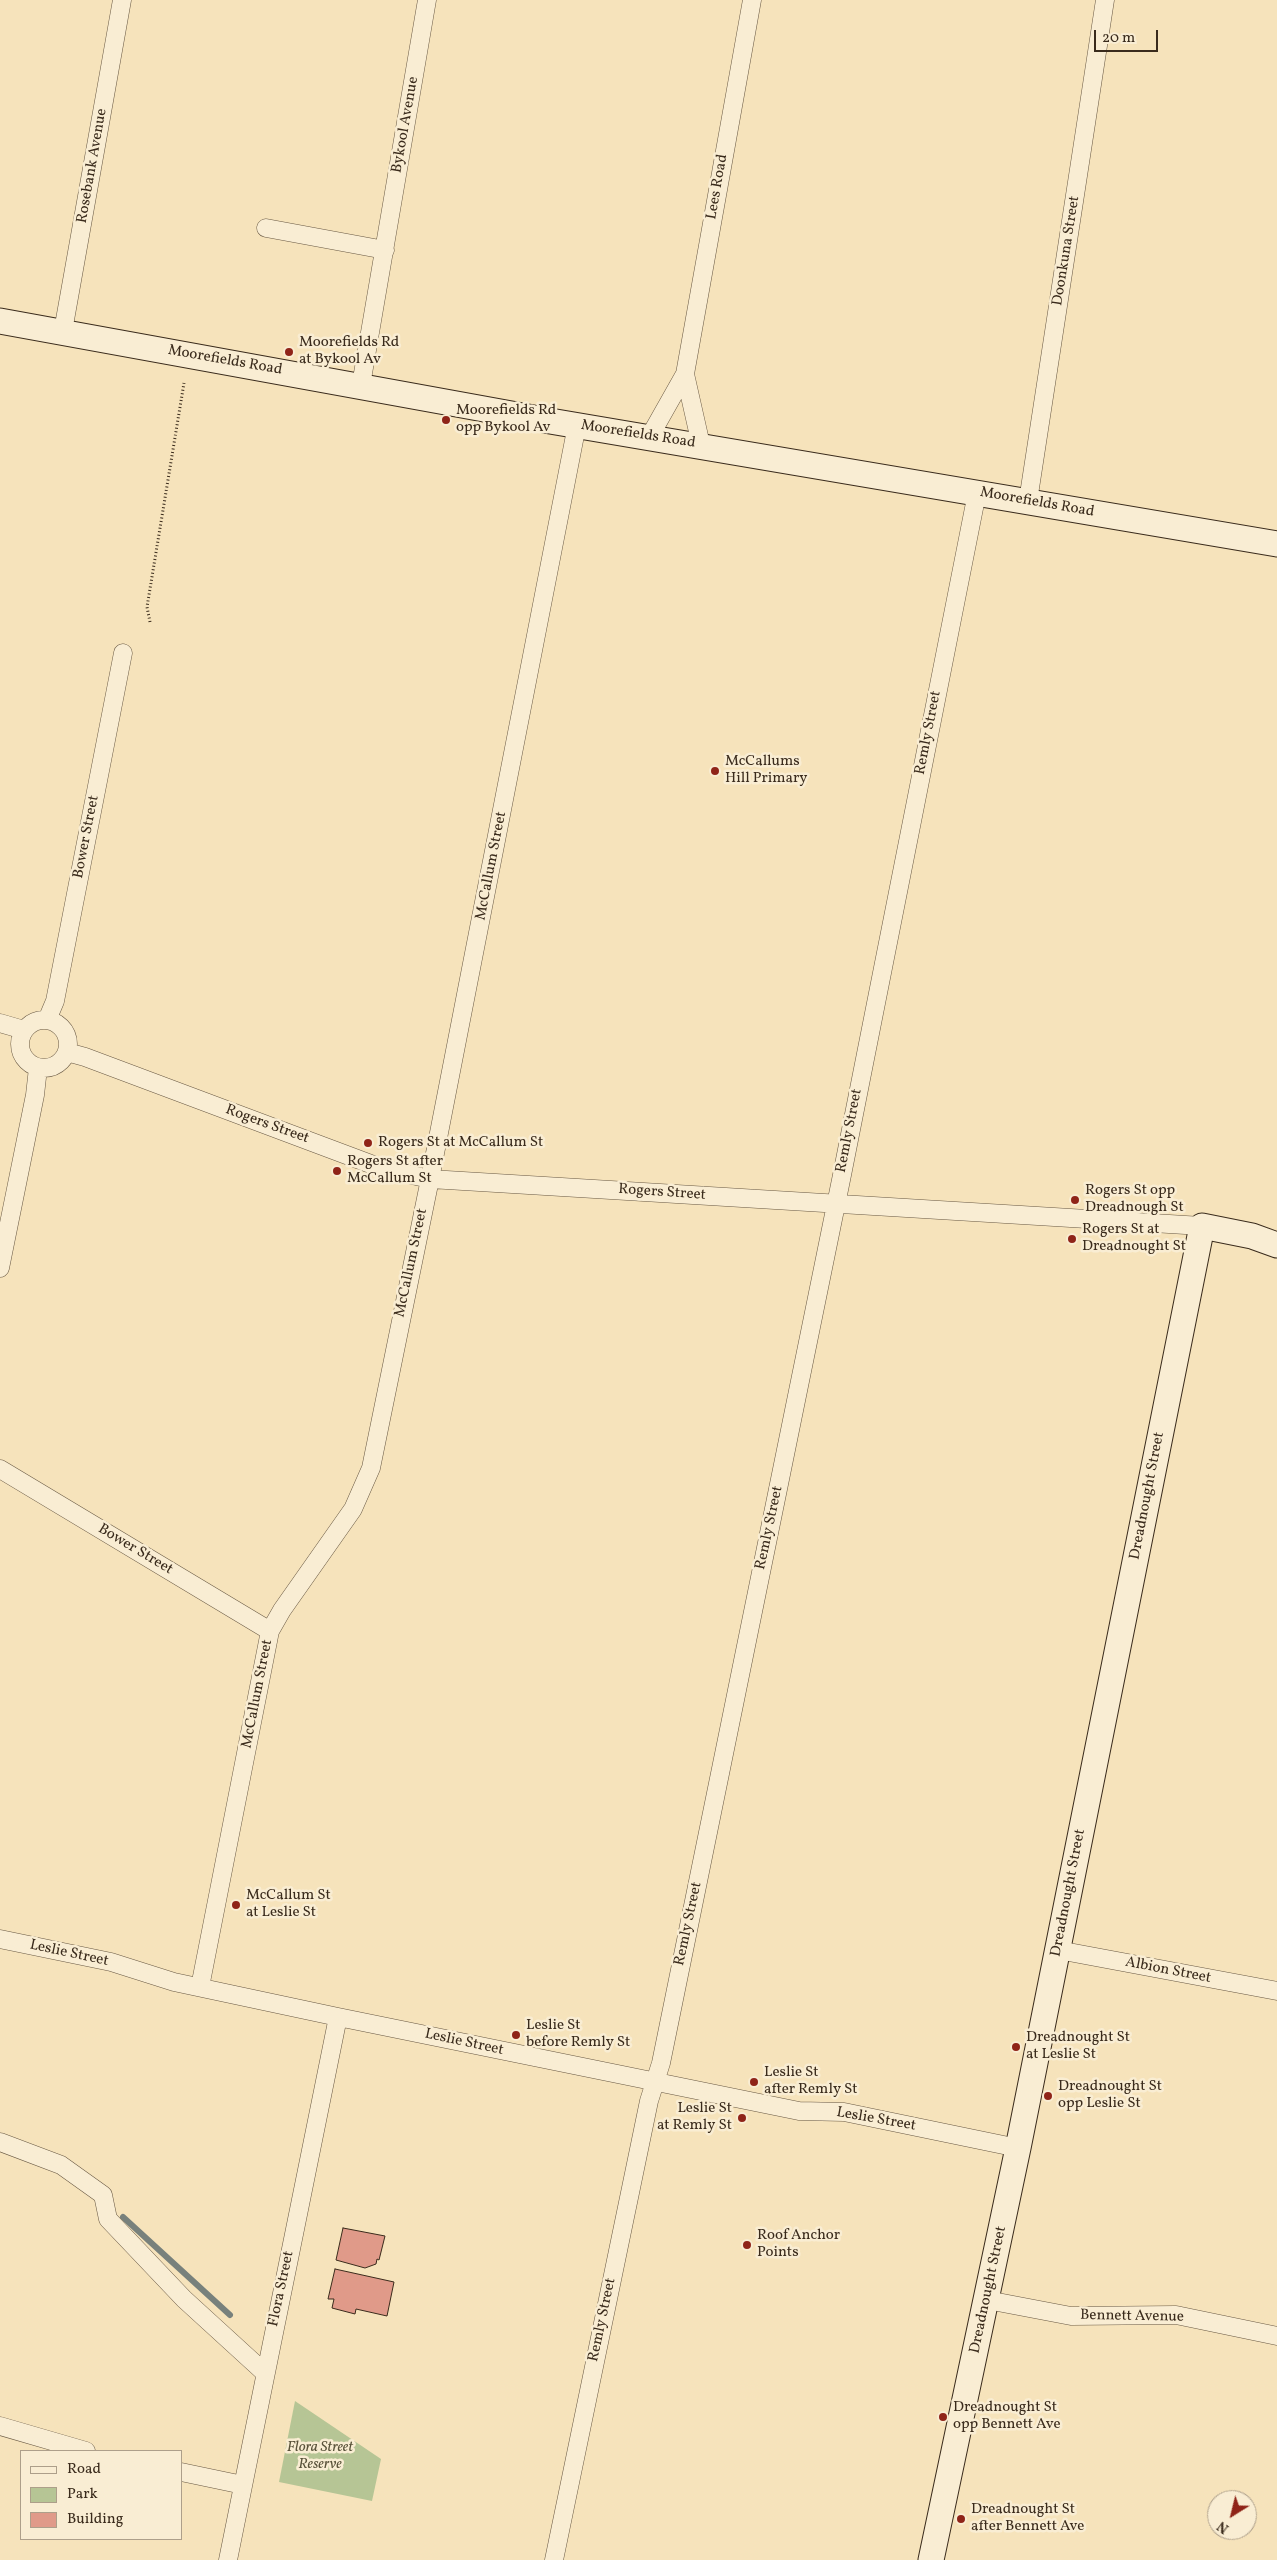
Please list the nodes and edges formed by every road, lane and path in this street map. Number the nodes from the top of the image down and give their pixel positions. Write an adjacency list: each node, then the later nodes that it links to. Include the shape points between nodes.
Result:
1 (122, 0): 8 (street, Rosebank Avenue)
2 (427, 0): 6 (street, Bykool Avenue)
3 (752, 0): 9 (street, Lees Road)
4 (1106, 0): 16 (street, Doonkuna Street)
5 (266, 228): 6 (street)
6 (384, 250): 11 (street, Bykool Avenue)
7 (0, 321): 8 (street, Moorefields Road)
8 (63, 331): 11 (street, Moorefields Road)
9 (685, 374): 13 (street, Lees Road); 14 (street, Lees Road)
10 (184, 383): 18 (path, via 147,607)
11 (361, 385): 12 (street, Moorefields Road)
12 (577, 425): 13 (street, Moorefields Road); 25 (street, McCallum Street)
13 (650, 436): 14 (street, Moorefields Road)
14 (701, 445): 15 (street, Moorefields Road)
15 (977, 493): 16 (street, Moorefields Road); 26 (street, Remly Street)
16 (1028, 502): 17 (street, Moorefields Road)
17 (1277, 544)
18 (150, 622)
19 (123, 653): 20 (street, Bower Street, via 55,1001)
20 (48, 1020): 22 (street, via 34,1022); 23 (street, via 64,1032 68,1045)
21 (0, 1023): 22 (street)
22 (24, 1030): 24 (street, via 21,1052)
23 (66, 1052): 24 (street, via 63,1059 52,1067); 25 (street, Rogers Street, via 384,1169)
24 (38, 1068): 29 (street)
25 (430, 1179): 26 (street, Rogers Street); 31 (street, McCallum Street, via 367,1479 353,1509)
26 (836, 1204): 27 (street, Rogers Street); 37 (street, Remly Street, via 661,2063)
27 (1202, 1226): 28 (street, Rogers Street, via 1252,1236); 33 (street, Dreadnought Street)
28 (1277, 1245)
29 (0, 1268)
30 (0, 1469): 31 (street, Bower Street)
31 (270, 1631): 34 (street, McCallum Street)
32 (0, 1939): 34 (street, Leslie Street, via 111,1962)
33 (1058, 1950): 35 (street, Albion Street); 39 (street, Dreadnought Street)
34 (200, 1987): 36 (street, Leslie Street)
35 (1277, 1992)
36 (338, 2018): 37 (street, Leslie Street); 42 (street, Flora Street)
37 (654, 2082): 39 (street, Leslie Street, via 799,2111 844,2112); 48 (street, Remly Street)
38 (0, 2142): 42 (street, via 61,2165 103,2195 108,2220 184,2299)
39 (1018, 2148): 40 (street, Dreadnought Street)
40 (988, 2300): 41 (street, Bennett Avenue, via 1071,2316 1176,2315); 49 (street, Dreadnought Street)
41 (1277, 2336)
42 (265, 2373): 46 (street, Flora Street)
43 (0, 2426): 44 (street)
44 (83, 2450)
45 (182, 2472): 46 (street)
46 (243, 2484): 47 (street, Flora Street)
47 (228, 2560)
48 (554, 2560)
49 (931, 2560)

